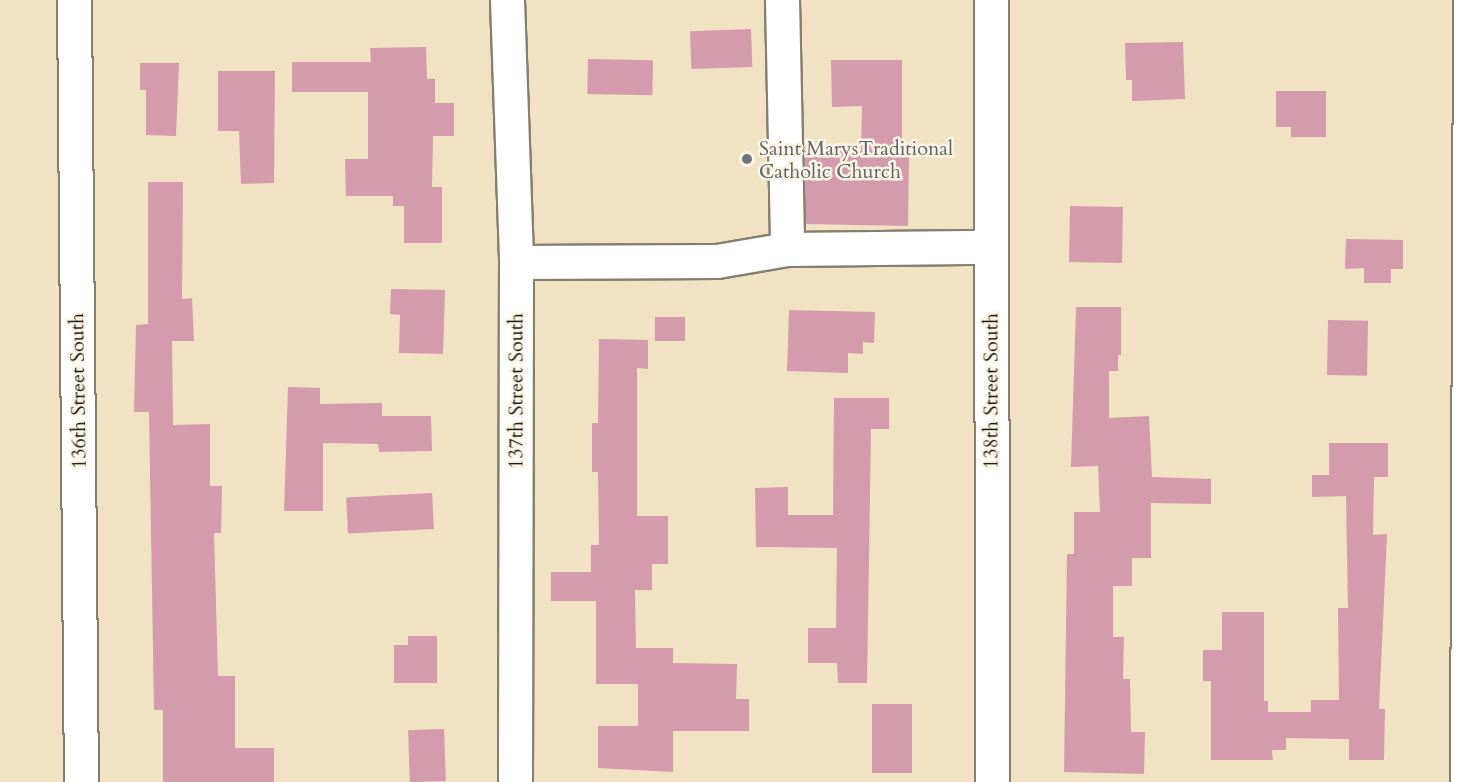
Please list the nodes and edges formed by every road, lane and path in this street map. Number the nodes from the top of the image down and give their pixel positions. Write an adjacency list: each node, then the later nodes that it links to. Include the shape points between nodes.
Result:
1 (74, 0): 9 (street, 136th Street South)
2 (507, 0): 8 (street, 137th Street South)
3 (782, 0): 7 (street)
4 (991, 0): 6 (street, 138th Street South)
5 (1470, 0): 12 (street)
6 (991, 247): 7 (street); 11 (street, 138th Street South)
7 (787, 249): 8 (street, via 717,261)
8 (516, 262): 10 (street, 137th Street South)
9 (81, 782)
10 (515, 782)
11 (992, 782)
12 (1467, 782)

